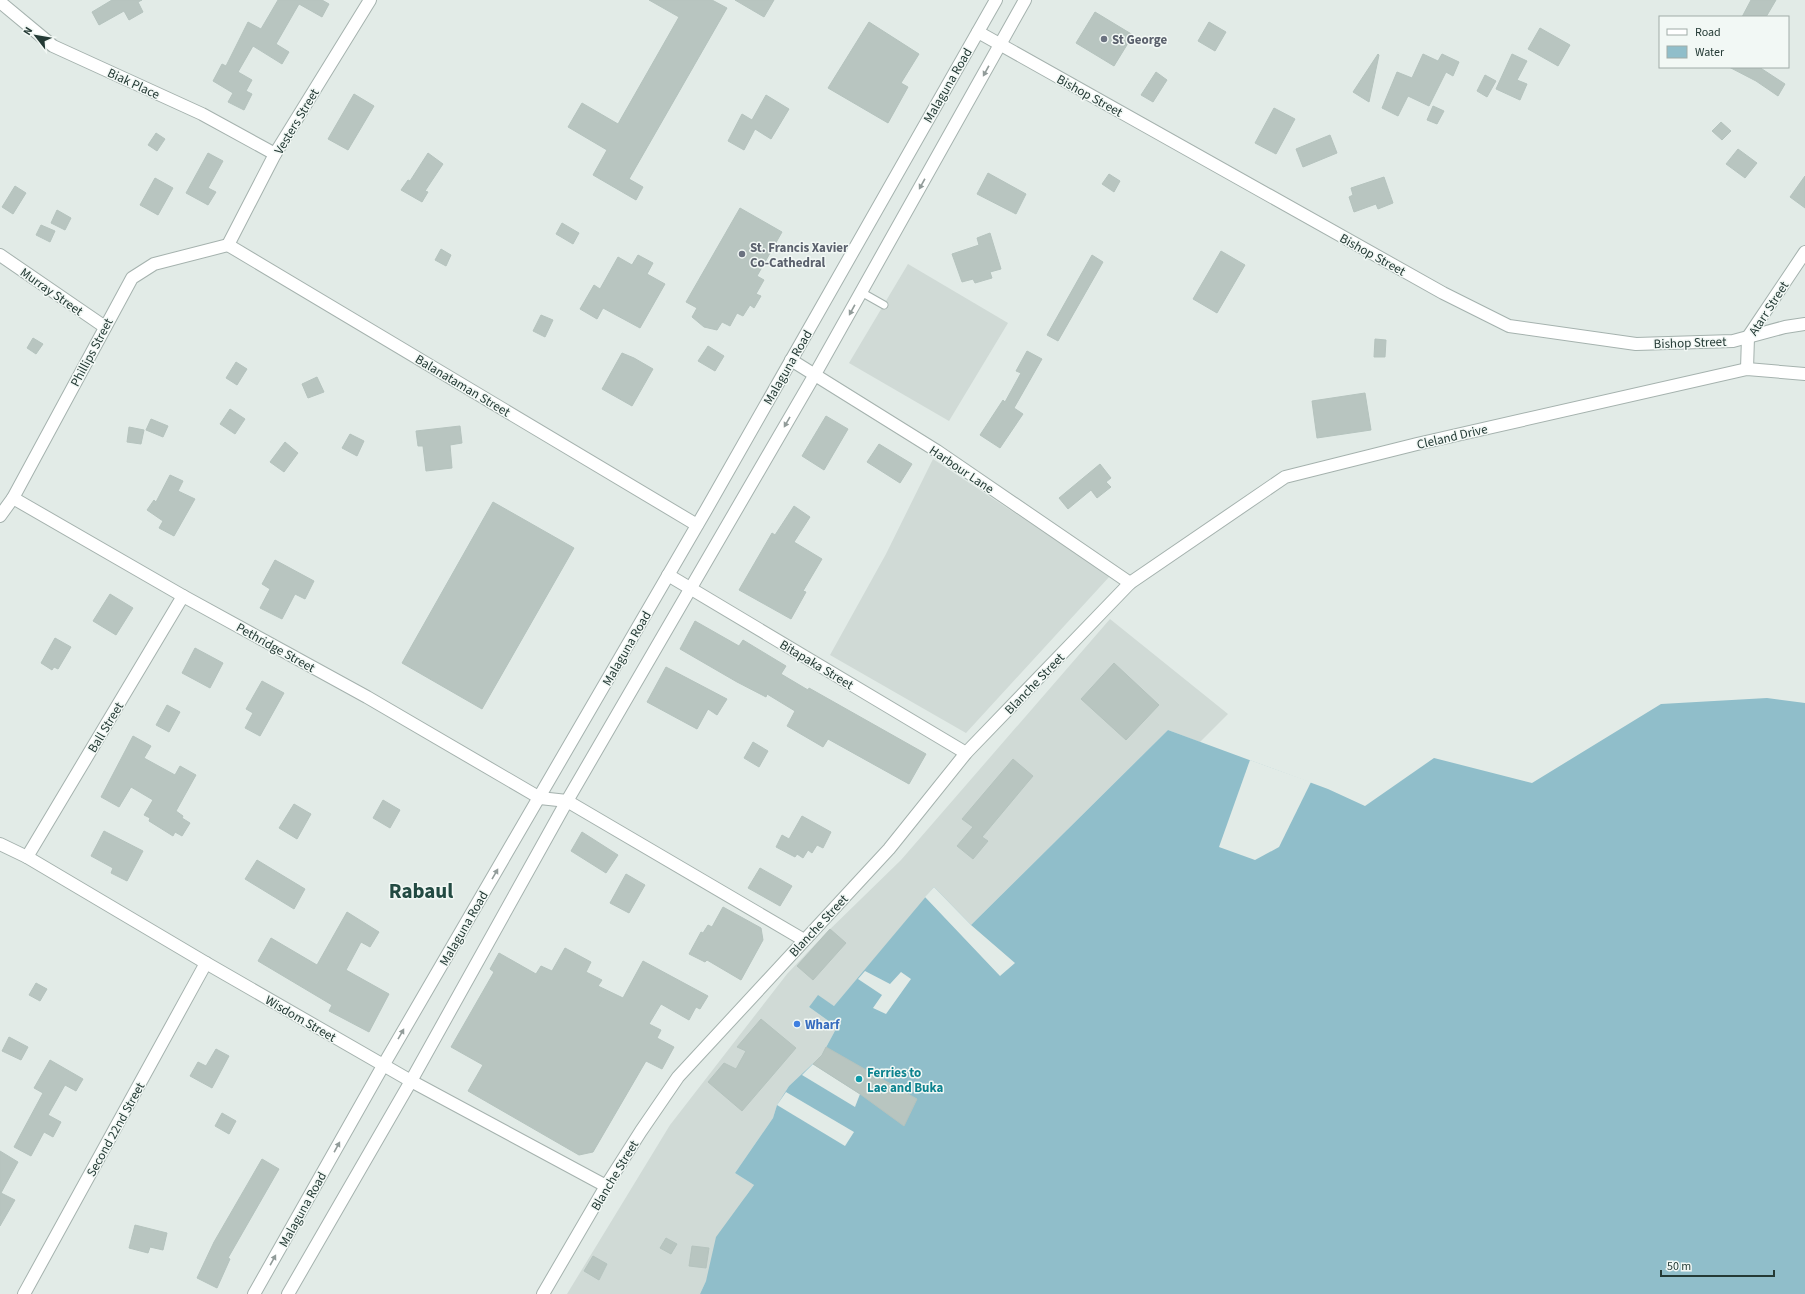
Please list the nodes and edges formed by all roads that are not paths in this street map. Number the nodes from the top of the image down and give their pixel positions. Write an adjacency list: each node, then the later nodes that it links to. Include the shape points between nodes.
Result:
1 (370, 0): 7 (street, Vesters Street)
2 (996, 0): 5 (street, Malaguna Road)
3 (1025, 0): 6 (street, Malaguna Road)
4 (0, 2): 7 (street, Biak Place, via 53,46 202,114)
5 (978, 32): 6 (street, Bishop Street); 16 (street, Malaguna Road)
6 (1001, 45): 11 (street, Malaguna Road, one-way to 11); 15 (street, Bishop Street, via 1443,293 1509,326 1636,344 1733,341)
7 (275, 154): 8 (street, Vesters Street)
8 (228, 245): 14 (street, Phillips Street, via 147,267 126,286); 22 (street, Balanataman Street)
9 (1805, 252): 15 (street, Atarr Street)
10 (0, 255): 14 (street, Murray Street)
11 (861, 292): 12 (lane); 19 (street, Malaguna Road, one-way to 19)
12 (884, 305)
13 (1805, 324): 15 (street, Bishop Street)
14 (105, 327): 20 (street, Phillips Street)
15 (1748, 337): 17 (street, Atarr Street)
16 (791, 360): 19 (street, Harbour Lane); 22 (street, Malaguna Road)
17 (1747, 369): 18 (street, Cleland Drive); 24 (street, Cleland Drive, via 1417,444 1285,477)
18 (1805, 374)
19 (814, 376): 24 (street, Harbour Lane, via 937,451); 25 (street, Malaguna Road, one-way to 25)
20 (13, 498): 21 (street, Phillips Street); 26 (street, Pethridge Street)
21 (0, 516)
22 (697, 525): 23 (street, Malaguna Road)
23 (668, 576): 25 (street, Bitapaka Street); 28 (street, Malaguna Road)
24 (1130, 583): 27 (street, Blanche Street)
25 (690, 588): 27 (street, Bitapaka Street); 29 (street, Malaguna Road)
26 (183, 596): 28 (street, Pethridge Street, via 367,697); 31 (street, Ball Street)
27 (966, 753): 32 (street, Blanche Street, via 889,849)
28 (540, 798): 29 (street); 34 (street, Malaguna Road, one-way to 28)
29 (567, 801): 32 (street); 35 (street, Malaguna Road)
30 (0, 844): 31 (street, Wisdom Street)
31 (27, 858): 33 (street, Wisdom Street)
32 (804, 940): 36 (street, Blanche Street, via 678,1077)
33 (206, 963): 34 (street, Wisdom Street); 37 (street, Second 22nd Street)
34 (384, 1064): 35 (street, Wisdom Street); 38 (street, Malaguna Road, one-way to 34)
35 (411, 1081): 36 (street, Wisdom Street); 39 (street, Malaguna Road)
36 (606, 1186): 40 (street, Blanche Street)
37 (24, 1294)
38 (254, 1294)
39 (288, 1294)
40 (543, 1294)

